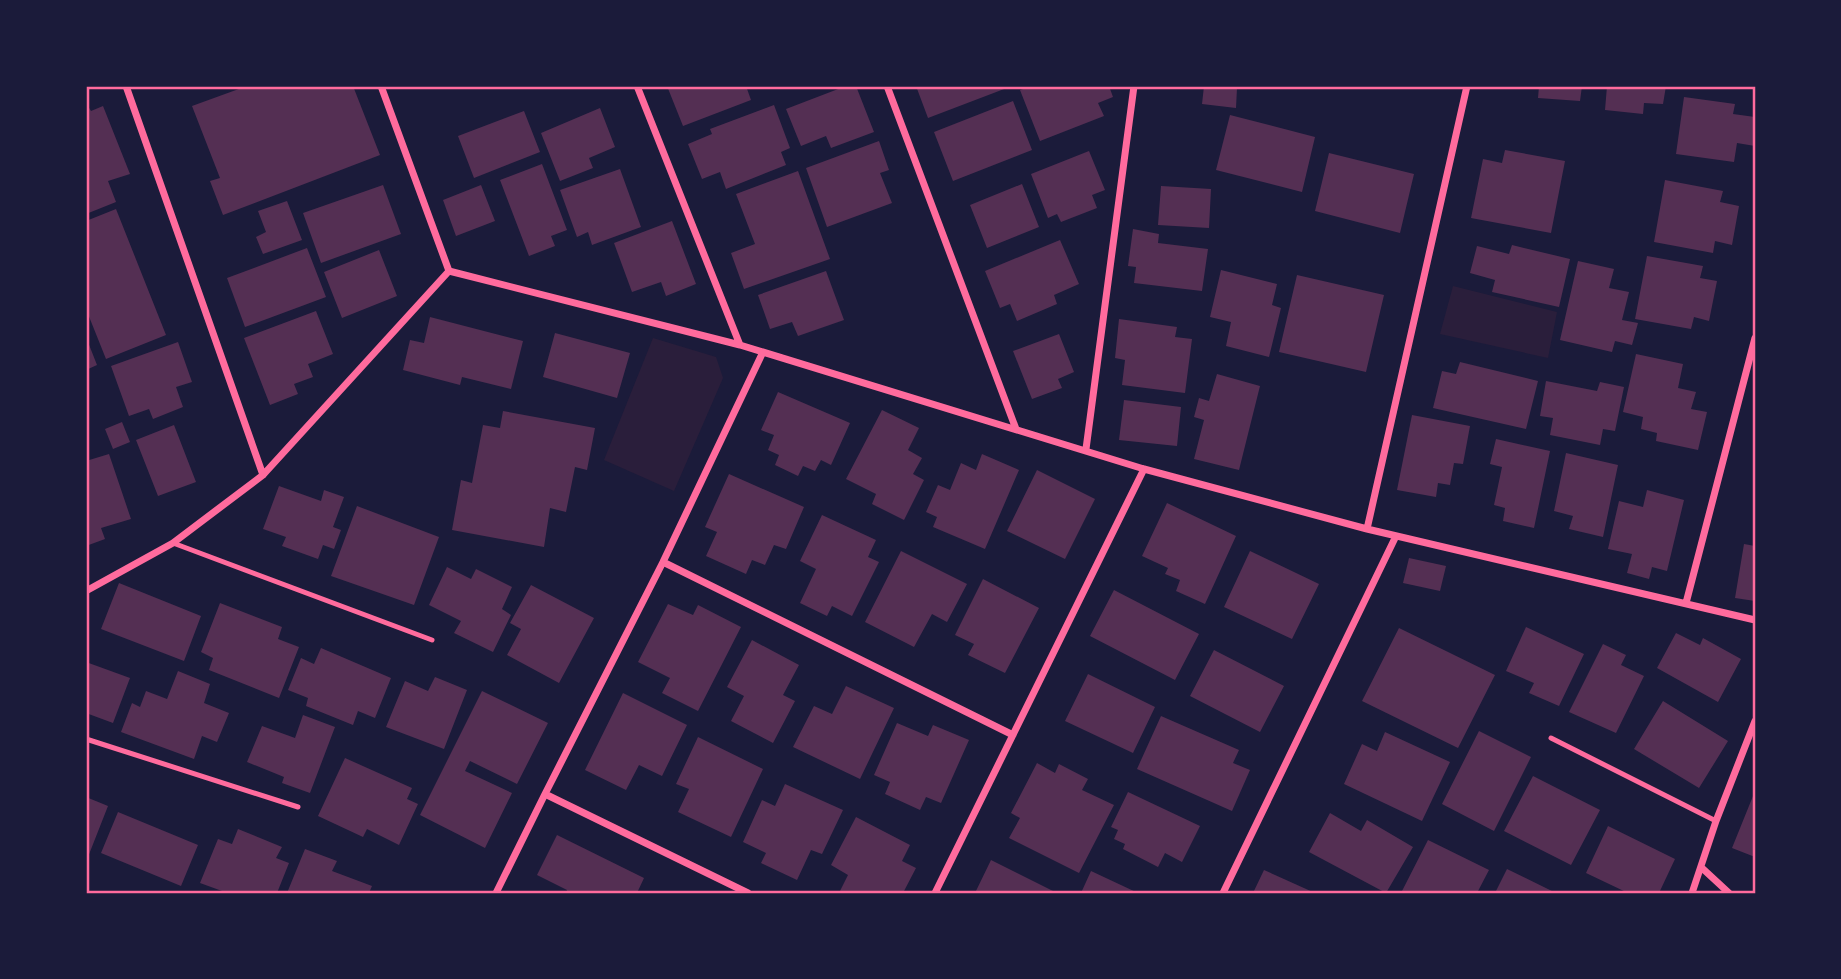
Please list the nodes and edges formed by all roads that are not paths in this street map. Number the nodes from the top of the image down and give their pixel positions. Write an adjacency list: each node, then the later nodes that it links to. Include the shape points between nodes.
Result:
1 (126, 86): 14 (street)
2 (381, 86): 7 (street)
3 (637, 86): 9 (street)
4 (887, 86): 11 (street)
5 (1134, 86): 12 (street)
6 (1467, 86): 15 (street)
7 (449, 271): 9 (street); 14 (street)
8 (1755, 338): 20 (street)
9 (740, 345): 10 (street)
10 (762, 354): 11 (street); 18 (street)
11 (1016, 429): 12 (street)
12 (1086, 449): 13 (street)
13 (1144, 469): 15 (street); 24 (street)
14 (263, 475): 17 (street)
15 (1367, 529): 16 (street)
16 (1396, 536): 20 (street); 34 (street)
17 (173, 544): 19 (street); 22 (lane)
18 (663, 562): 24 (street); 27 (street)
19 (86, 591)
20 (1686, 603): 21 (street)
21 (1755, 620)
22 (432, 640)
23 (1755, 721): 29 (street)
24 (1013, 735): 33 (street)
25 (86, 738): 28 (lane)
26 (1551, 738): 29 (lane)
27 (545, 794): 31 (street); 32 (street)
28 (298, 807)
29 (1716, 821): 30 (street)
30 (1702, 868): 35 (street); 36 (street)
31 (496, 893)
32 (748, 893)
33 (935, 893)
34 (1223, 893)
35 (1692, 893)
36 (1729, 893)

